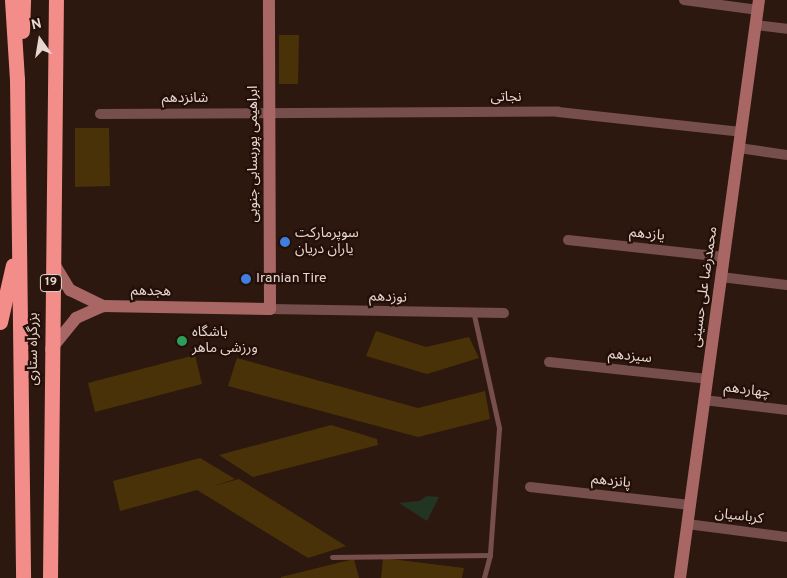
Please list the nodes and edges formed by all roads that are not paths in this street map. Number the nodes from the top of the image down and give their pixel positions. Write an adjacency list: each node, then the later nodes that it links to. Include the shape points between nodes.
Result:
1 (12, 0): 11 (highway, بزرگراه ستاری)
2 (23, 0): 11 (highway)
3 (49, 0): 10 (highway)
4 (56, 0): 10 (highway, بزرگراه ستاری / 19)
5 (269, 0): 12 (street, ابراهیمی پوربسابی جنوبی)
6 (684, 0): 7 (street)
7 (758, 5): 8 (street, محمدرضا علی حسینی)
8 (756, 25): 9 (street); 14 (street, محمدرضا علی حسینی)
9 (787, 29)
10 (53, 46): 19 (highway, بزرگراه ستاری / 19)
11 (17, 79): 18 (highway, بزرگراه ستاری)
12 (269, 113): 13 (street, شانزدهم); 14 (street, نجاتی, via 558,112); 25 (street, ابراهیمی پوربسابی جنوبی)
13 (100, 114)
14 (741, 132): 15 (street, محمدرضا علی حسینی)
15 (739, 148): 16 (street); 20 (street, محمدرضا علی حسینی)
16 (787, 155)
17 (568, 240): 20 (street, یازدهم)
18 (18, 249): 23 (highway, بزرگراه ستاری); 41 (highway, بزرگراه ستاری)
19 (51, 257): 24 (street, via 70,290 80,298); 29 (highway, بزرگراه ستاری / 19)
20 (724, 257): 21 (street, محمدرضا علی حسینی)
21 (721, 277): 22 (street); 31 (street, محمدرضا علی حسینی)
22 (787, 285)
23 (4, 290): 28 (highway, بزرگراه ستاری)
24 (104, 306): 25 (street, هجدهم); 29 (street, هجدهم, via 76,318)
25 (270, 309): 27 (street, نوزدهم)
26 (504, 312): 27 (street, نوزدهم)
27 (474, 315): 38 (lane, via 499,428)
28 (0, 322)
29 (50, 351): 40 (highway, بزرگراه ستاری / 19)
30 (549, 362): 31 (street, سیزدهم)
31 (707, 380): 32 (street, محمدرضا علی حسینی)
32 (704, 400): 33 (street, چهاردهم); 35 (street, محمدرضا علی حسینی)
33 (787, 410)
34 (530, 487): 35 (street, پانزدهم)
35 (690, 505): 36 (street, محمدرضا علی حسینی)
36 (687, 524): 37 (street, کرباسیان); 43 (street, محمدرضا علی حسینی)
37 (787, 537)
38 (490, 555): 39 (lane); 42 (lane)
39 (332, 558)
40 (51, 574)
41 (23, 578)
42 (484, 578)
43 (680, 578)

